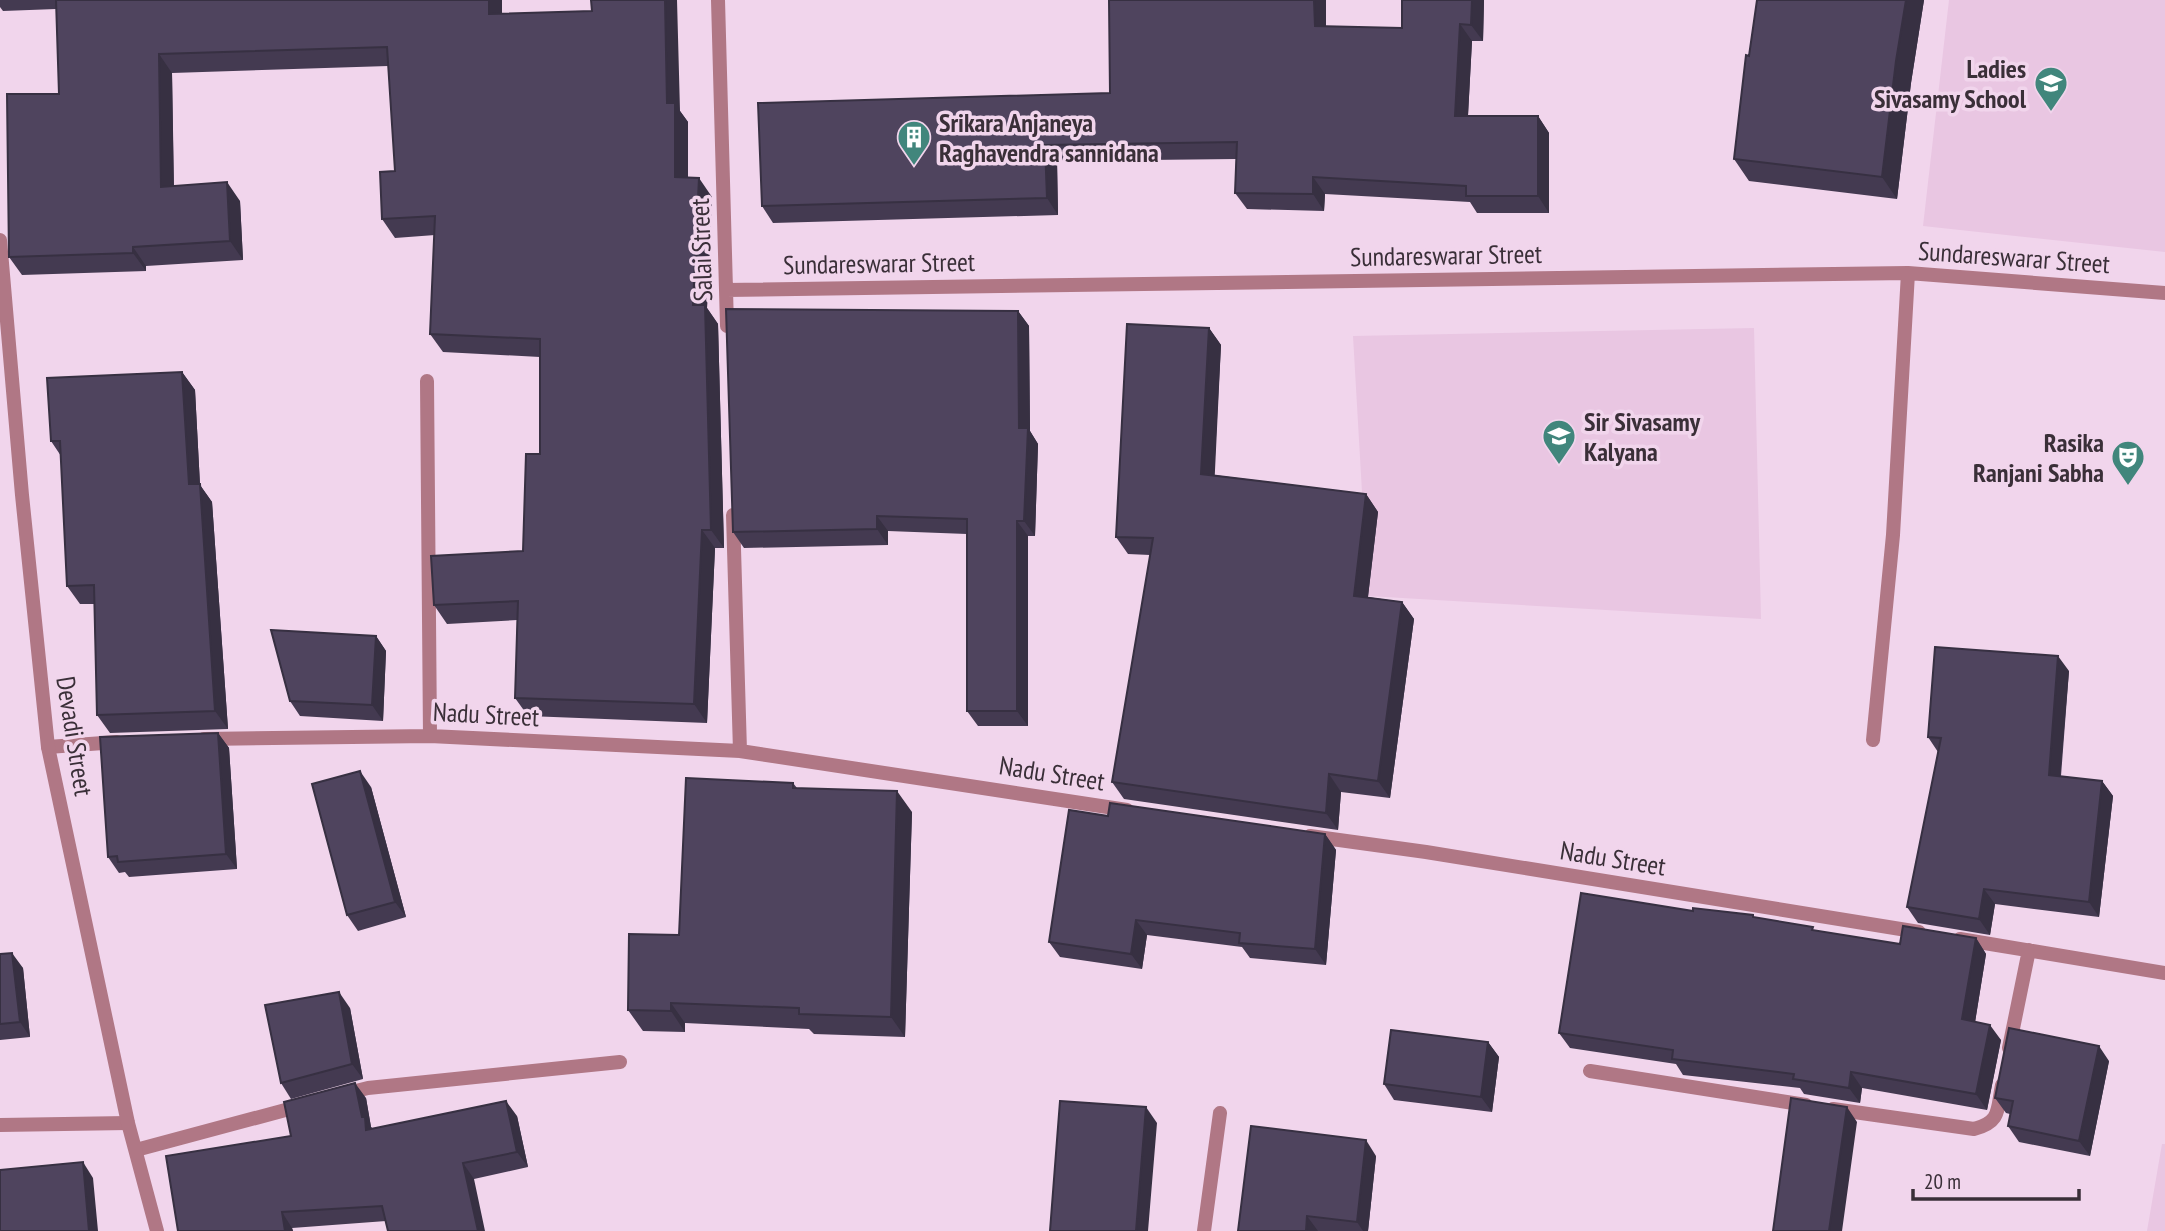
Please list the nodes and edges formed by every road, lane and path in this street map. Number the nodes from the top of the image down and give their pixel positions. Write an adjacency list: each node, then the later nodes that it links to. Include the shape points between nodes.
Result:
1 (718, 0): 4 (street, Salai Street)
2 (0, 240): 13 (street, Devadi Street)
3 (1908, 273): 4 (street, Sundareswarar Street); 5 (street, Sundareswarar Street); 11 (street, via 1893,535)
4 (726, 290): 6 (street, Salai Street)
5 (2165, 293)
6 (728, 346)
7 (427, 382): 9 (street)
8 (733, 499): 14 (street)
9 (430, 736): 10 (street, Nadu Street); 14 (street, Nadu Street)
10 (188, 739)
11 (1873, 740)
12 (136, 741): 13 (street)
13 (48, 747): 22 (street, Devadi Street)
14 (740, 751): 15 (street, Nadu Street)
15 (1139, 811)
16 (1290, 834): 17 (street, Nadu Street)
17 (2029, 950): 18 (street, Nadu Street); 20 (street, via 1995,1117 1989,1125 1953,1127)
18 (2165, 973)
19 (620, 1062): 24 (street, via 368,1088)
20 (1590, 1071)
21 (1220, 1113): 26 (street)
22 (128, 1124): 23 (street); 24 (street, Devadi Street)
23 (0, 1125)
24 (136, 1150): 25 (street, Devadi Street)
25 (158, 1231)
26 (1204, 1231)

